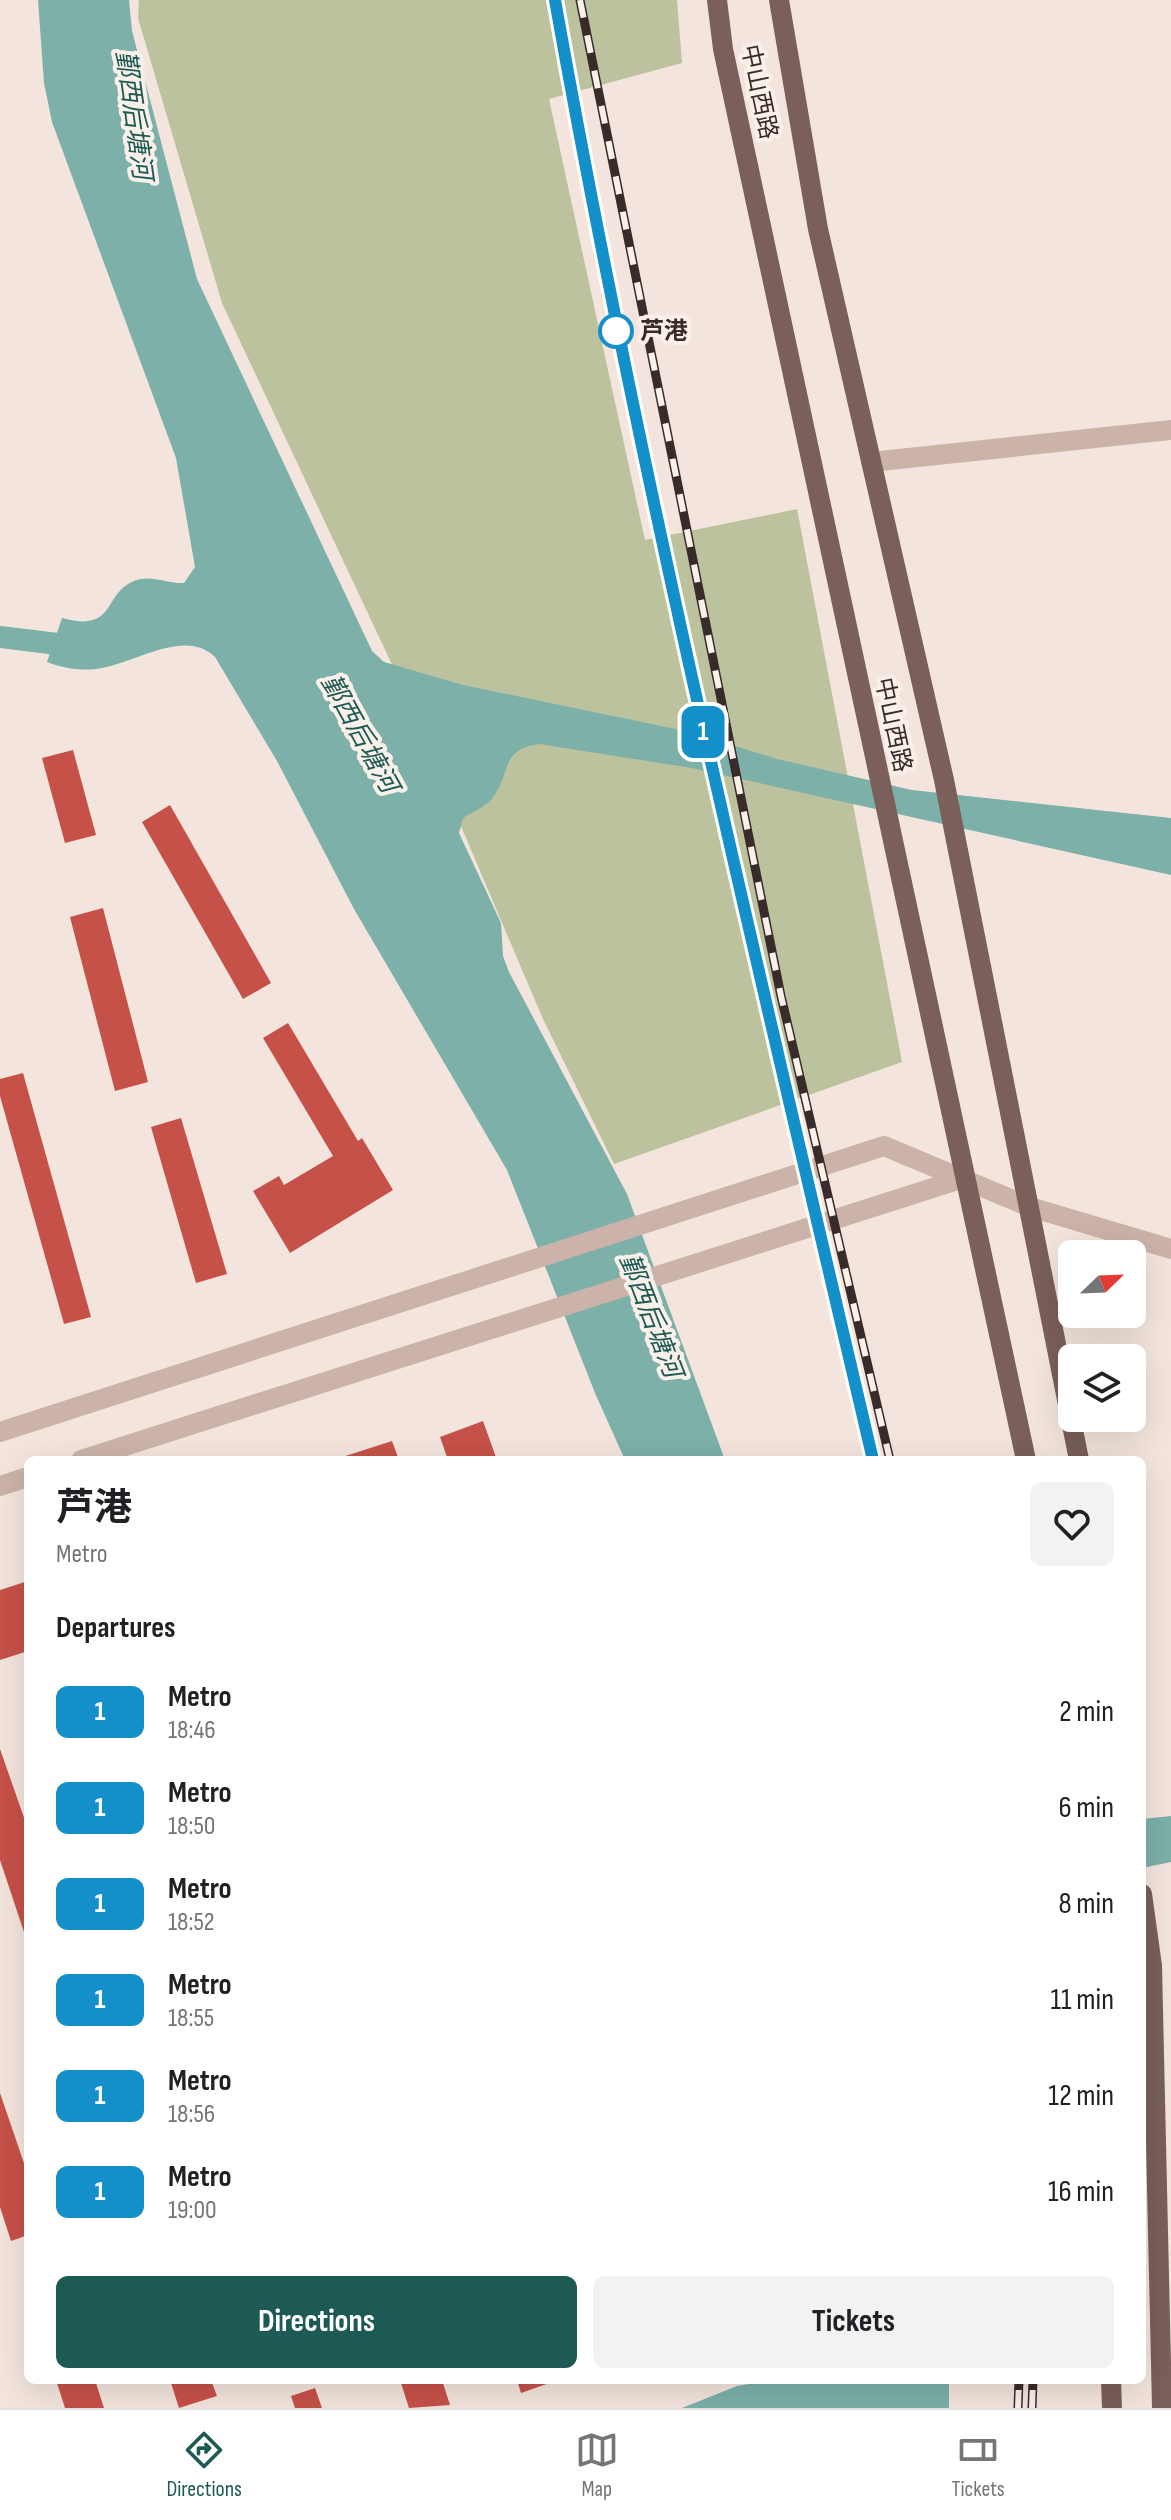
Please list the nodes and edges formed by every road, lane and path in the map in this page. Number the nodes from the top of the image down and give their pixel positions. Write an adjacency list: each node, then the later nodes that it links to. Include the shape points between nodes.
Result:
1 (717, 0): 5 (main road, 中山西路, via 723,49)
2 (779, 0): 4 (main road, 中山西路, via 818,229)
3 (1171, 430): 4 (street)
4 (871, 462): 6 (main road, 中山西路, via 944,780)
5 (964, 1178): 6 (street); 8 (street, via 884,1146); 9 (street); 10 (main road, 中山西路)
6 (1030, 1207): 7 (street); 11 (main road, 中山西路)
7 (1171, 1249)
8 (0, 1432)
9 (94, 1456)
10 (1025, 1456)
11 (1078, 1456)
12 (24, 1478): 13 (street)
13 (0, 1486)
14 (1146, 1923): 17 (main road, via 1152,1966)
15 (1111, 2384): 16 (main road)
16 (1112, 2408)
17 (1162, 2408)

